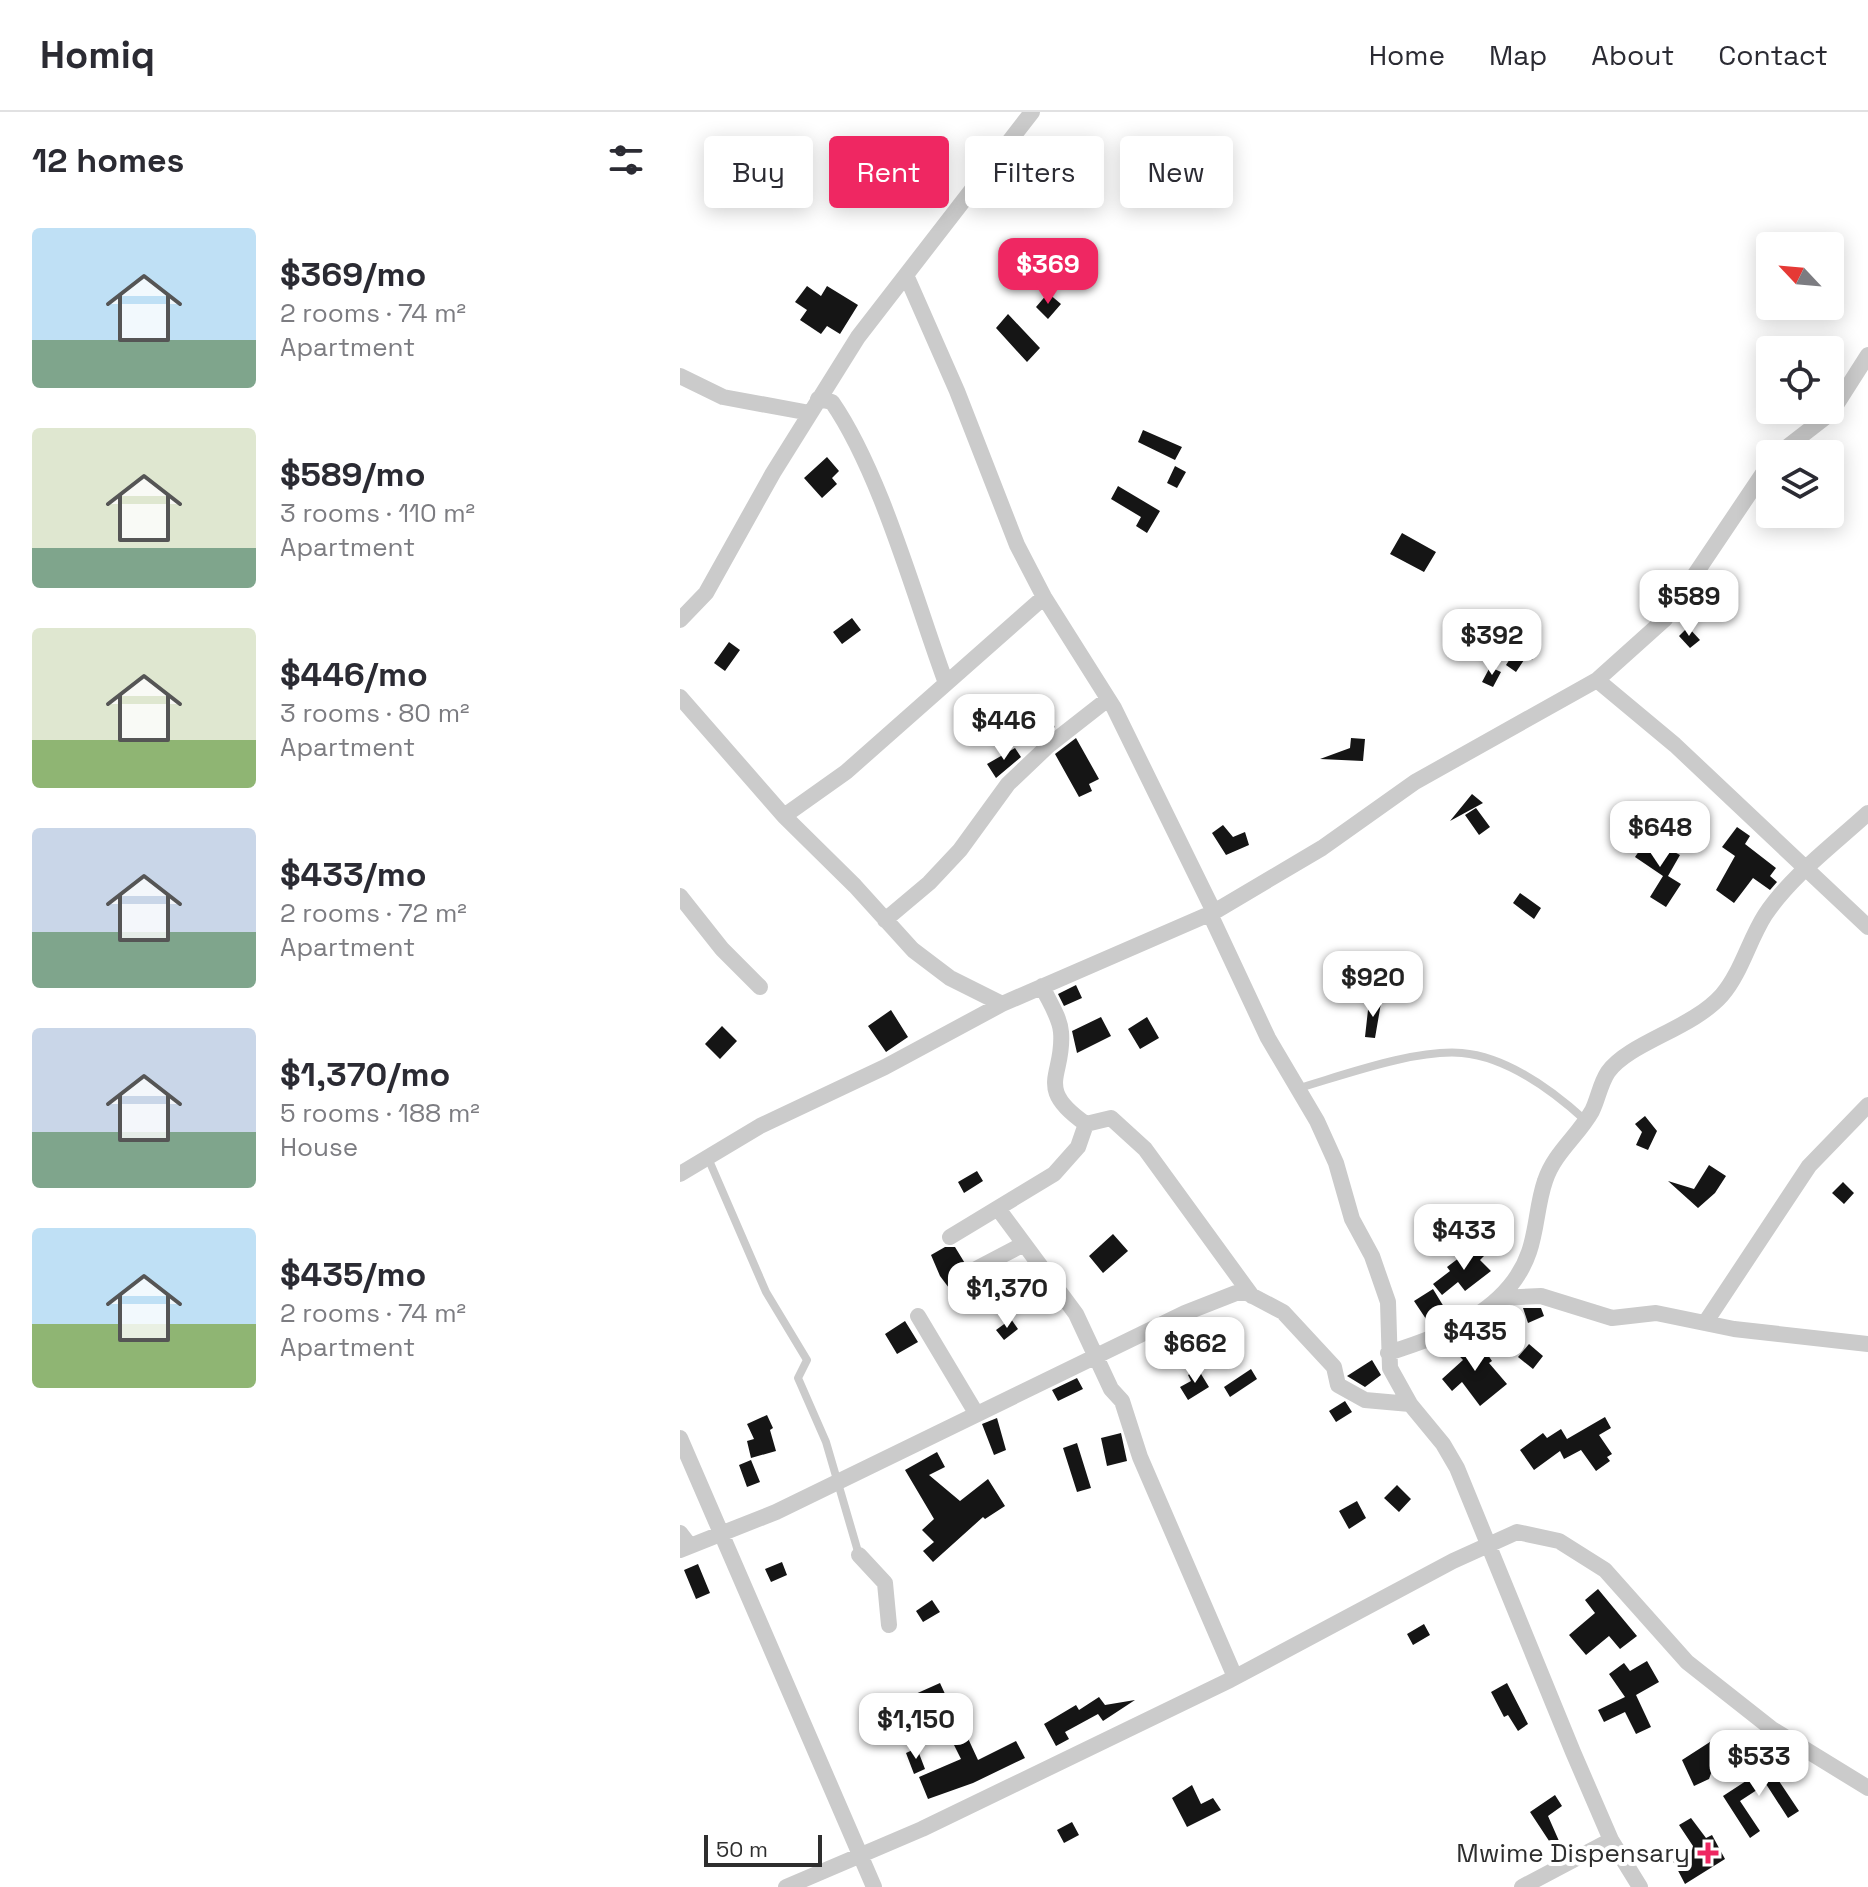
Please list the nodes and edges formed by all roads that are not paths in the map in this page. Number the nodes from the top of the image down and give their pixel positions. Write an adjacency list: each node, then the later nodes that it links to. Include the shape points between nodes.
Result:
1 (1032, 112): 2 (street)
2 (906, 275): 5 (street); 8 (street, via 1017,545)
3 (1868, 355): 6 (street, via 1831,413)
4 (680, 376): 5 (street, via 723,397)
5 (814, 406): 9 (street, via 706,593); 11 (street, via 832,402 845,421)
6 (1796, 440)
7 (1756, 484): 10 (street, via 1665,619)
8 (1044, 597): 11 (street); 13 (street)
9 (680, 620)
10 (1597, 680): 16 (street, via 1675,745); 18 (street, via 1415,782 1322,848)
11 (946, 683): 15 (street, via 846,772)
12 (680, 697): 15 (street)
13 (1108, 699): 18 (street); 19 (street, via 1008,784 960,850)
14 (1868, 813): 16 (street)
15 (784, 816): 19 (street)
16 (1807, 870): 20 (street); 26 (street, via 1765,916 1722,995 1686,1024 1626,1055 1609,1070)
17 (680, 896): 22 (street)
18 (1212, 913): 21 (street); 24 (street, via 1268,1038)
19 (885, 920): 23 (street, via 950,978)
20 (1868, 927)
21 (1042, 986): 23 (street); 27 (street, via 1061,1027 1053,1086)
22 (760, 987)
23 (1002, 1004): 28 (street)
24 (1298, 1089): 26 (lane, via 1382,1063 1463,1053 1537,1080); 39 (street, via 1336,1163 1352,1219 1382,1280 1388,1302)
25 (1868, 1105): 37 (street, via 1809,1166)
26 (1585, 1120): 35 (street, via 1554,1159 1528,1255)
27 (1086, 1124): 30 (street, via 1078,1147 1054,1174); 34 (street, via 1111,1118 1145,1149)
28 (708, 1157): 29 (street); 44 (lane, via 766,1292 807,1360 798,1378)
29 (680, 1174)
30 (999, 1210): 31 (street); 32 (street)
31 (950, 1237)
32 (1024, 1244): 33 (street); 40 (street, via 1076,1314)
33 (976, 1269)
34 (1252, 1296): 40 (street, via 1236,1293 1205,1304); 41 (street, via 1283,1312 1334,1367 1338,1385 1365,1400)
35 (1500, 1298): 37 (street, via 1525,1294 1612,1318 1656,1313); 39 (street, via 1428,1341)
36 (918, 1316): 42 (street)
37 (1705, 1323): 38 (street)
38 (1868, 1344)
39 (1388, 1353): 41 (street, via 1390,1368)
40 (1096, 1357): 42 (street); 50 (street, via 1128,1414 1140,1457)
41 (1410, 1404): 47 (street, via 1457,1468)
42 (976, 1413): 44 (street)
43 (680, 1438): 45 (street)
44 (837, 1479): 45 (street, via 776,1512); 48 (lane)
45 (723, 1532): 46 (street); 53 (street)
46 (683, 1543)
47 (1487, 1544): 50 (street); 51 (street, via 1517,1532 1547,1537 1583,1554 1605,1570 1687,1662 1772,1729); 52 (street)
48 (859, 1555): 49 (street, via 885,1583)
49 (889, 1625)
50 (1235, 1677): 53 (street)
51 (1868, 1788)
52 (1611, 1840): 56 (street); 57 (street)
53 (860, 1854): 54 (street); 55 (street)
54 (786, 1887)
55 (874, 1887)
56 (1522, 1887)
57 (1640, 1887)

